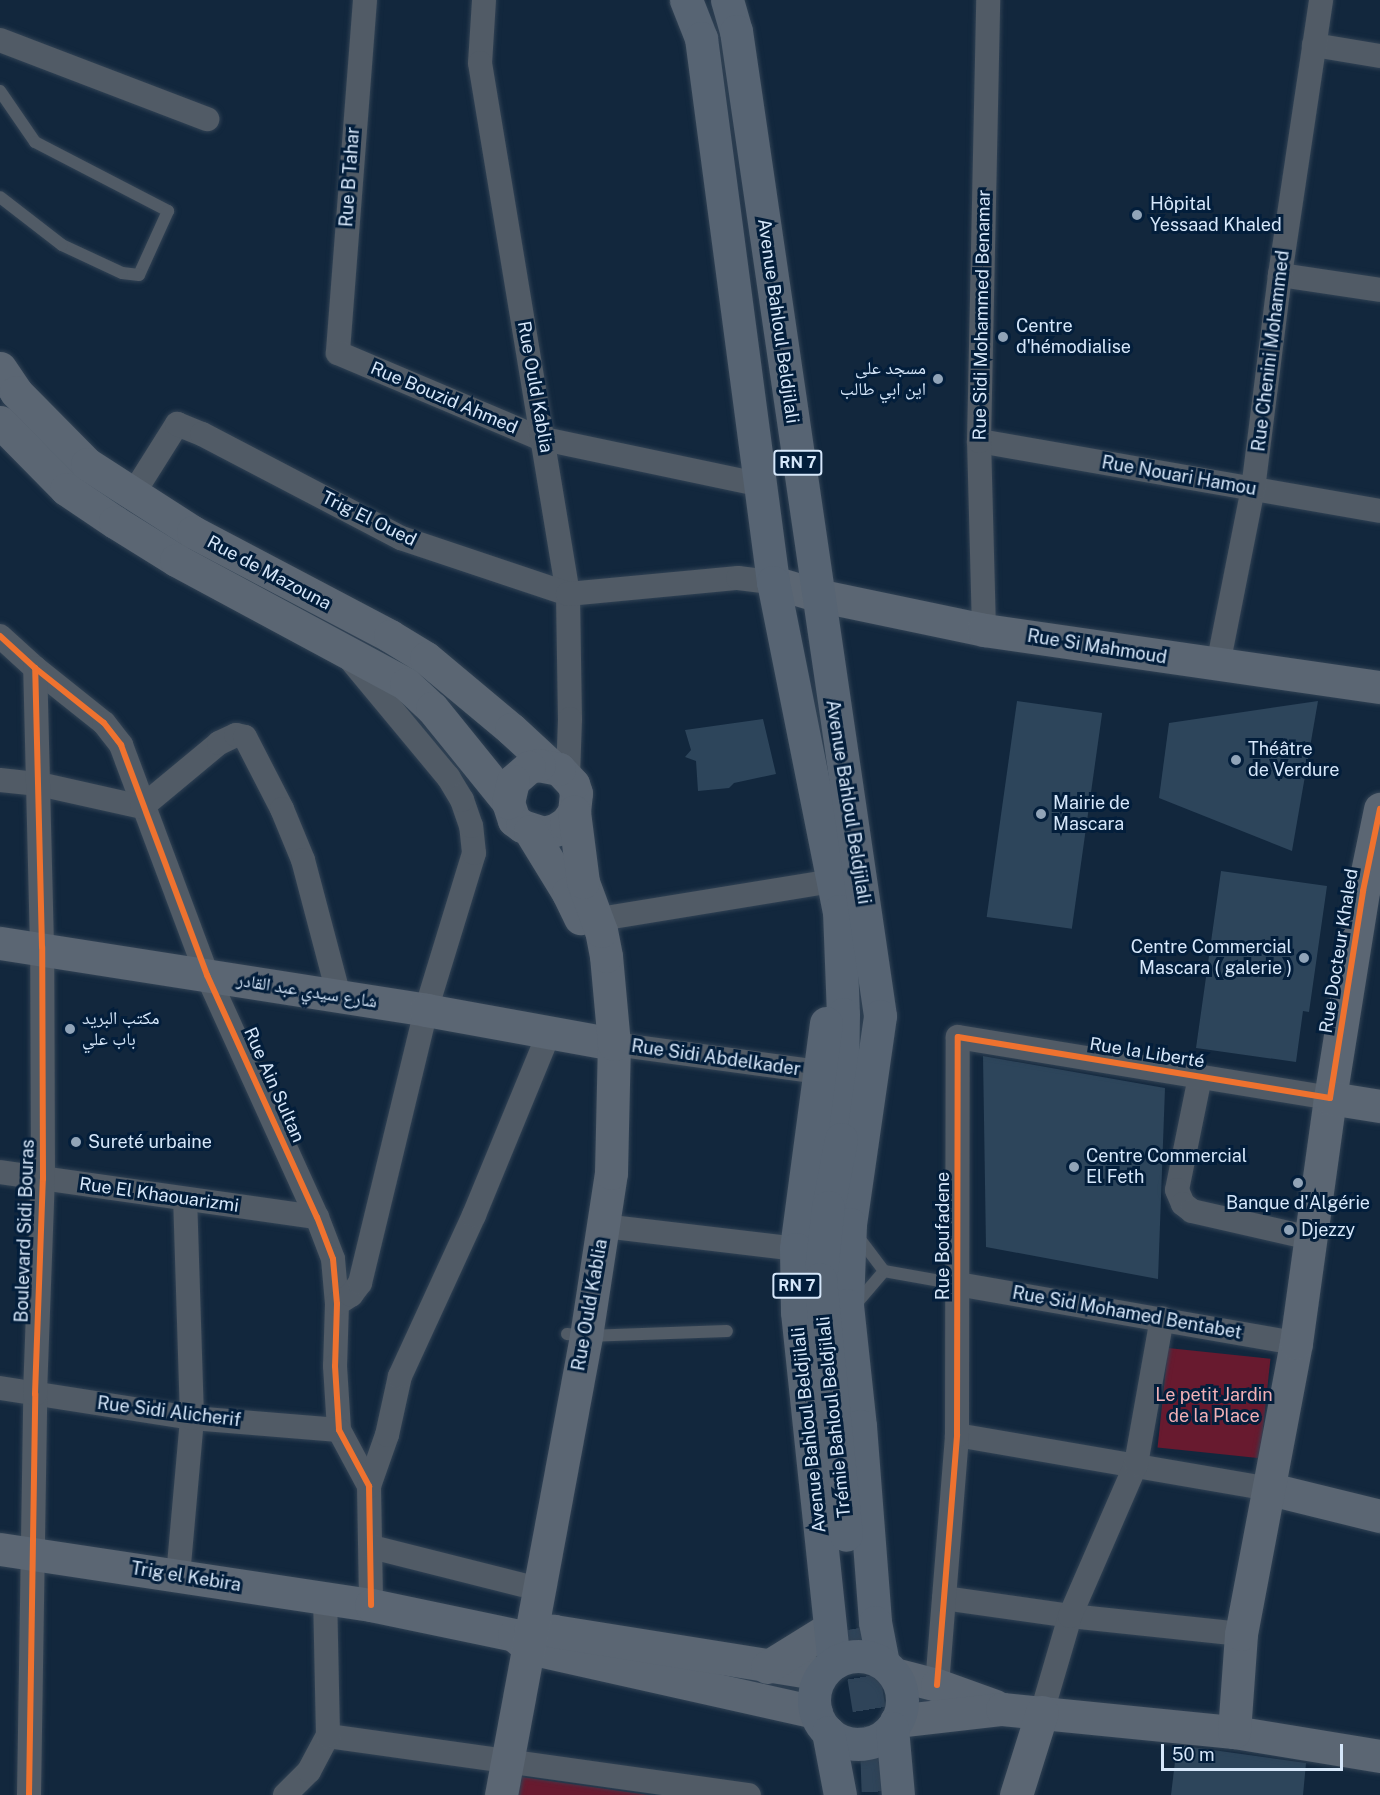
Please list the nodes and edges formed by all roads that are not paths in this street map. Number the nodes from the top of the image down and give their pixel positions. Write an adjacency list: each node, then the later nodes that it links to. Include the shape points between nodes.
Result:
1 (365, 0): 15 (street, Rue B Tahar)
2 (484, 0): 18 (street, Rue Ould Kablia, via 480,63)
3 (686, 0): 20 (main road, Avenue Bahloul Beldjilali / RN 7, via 700,38)
4 (727, 0): 26 (main road, Avenue Bahloul Beldjilali / RN 7, via 736,31)
5 (988, 0): 19 (street, Rue Sidi Mohammed Benamar)
6 (1321, 0): 8 (street, Rue Chenini Mohammed)
7 (0, 40): 11 (street)
8 (1314, 45): 9 (street); 13 (street, Rue Chenini Mohammed)
9 (1380, 56)
10 (0, 91): 12 (lane, via 35,142 168,211 139,275 122,273 62,245)
11 (207, 119)
12 (0, 197)
13 (1280, 275): 14 (street); 21 (street, Rue Chenini Mohammed)
14 (1380, 290)
15 (338, 353): 18 (street, Rue Bouzid Ahmed)
16 (0, 368): 22 (street, Rue de Mazouna, via 16,392 87,464)
17 (0, 422): 29 (street, Rue de Mazouna, via 66,489 115,522 176,560)
18 (544, 439): 20 (street, Rue Bouzid Ahmed); 25 (street, Rue Ould Kablia)
19 (979, 441): 21 (street, Rue Nouari Hamou); 27 (street, Rue Sidi Mohammed Benamar)
20 (762, 484): 24 (main road, Avenue Bahloul Beldjilali / RN 7)
21 (1253, 489): 23 (street, Rue Nouari Hamou); 30 (street, Rue Chenini Mohammed)
22 (133, 494): 25 (street, Trig El Oued, via 177,424 401,538); 34 (street, Rue de Mazouna, via 193,532 426,658)
23 (1380, 511)
24 (774, 582): 25 (street, via 738,579); 26 (street, Rue Si Mahmoud); 43 (main road, Avenue Bahloul Beldjilali / RN 7)
25 (568, 594): 34 (street, Rue Ould Kablia, via 570,719)
26 (817, 595): 27 (street, Rue Si Mahmoud); 45 (main road, Avenue Bahloul Beldjilali / RN 7)
27 (984, 630): 30 (street, Rue Si Mahmoud)
28 (0, 636): 31 (street, Rue Ain Sultan)
29 (342, 650): 37 (street, Rue de Mazouna, via 406,684 432,708); 50 (street, via 448,777 471,826 474,853)
30 (1218, 665): 32 (street, Rue Si Mahmoud)
31 (35, 668): 36 (street, Boulevard Sidi Bouras); 38 (street, Rue Ain Sultan, via 104,723 121,745)
32 (1380, 687)
33 (0, 767): 36 (street)
34 (559, 771): 37 (street, via 529,767 519,773); 40 (street, via 576,793)
35 (0, 780): 36 (street)
36 (39, 784): 38 (street); 47 (street, Boulevard Sidi Bouras)
37 (508, 802): 41 (street, via 514,820)
38 (142, 807): 48 (street, Rue Ain Sultan); 49 (street, via 219,742 236,735 245,737 303,860)
39 (1380, 809): 42 (street, Rue Docteur Khaled)
40 (573, 812): 41 (street, via 555,830); 44 (street, Rue Ould Kablia)
41 (530, 831): 44 (street, Rue Ould Kablia)
42 (1372, 892): 56 (street, Rue Docteur Khaled)
43 (836, 896): 44 (street); 54 (main road, Avenue Bahloul Beldjilali / RN 7); 58 (main road, Avenue Bahloul Beldjilali / RN 7, via 843,1014)
44 (589, 921): 53 (street, Rue Ould Kablia, via 588,949)
45 (867, 927): 58 (main road, Avenue Bahloul Beldjilali / RN 7, via 860,1065); 63 (main road, Avenue Bahloul Beldjilali / RN 7, via 880,1016)
46 (0, 943): 47 (street, شارع سيدي عبد القادر)
47 (42, 947): 48 (street, شارع سيدي عبد القادر); 60 (street, Boulevard Sidi Bouras)
48 (207, 975): 49 (street, شارع سيدي عبد القادر); 62 (street, Rue Ain Sultan)
49 (339, 996): 50 (street, شارع سيدي عبد القادر)
50 (426, 1010): 51 (street, شارع سيدي عبد القادر); 69 (street, via 360,1283)
51 (549, 1033): 53 (street, شارع سيدي عبد القادر); 81 (street, via 483,1195 400,1376 387,1435)
52 (958, 1037): 55 (street, Rue la Liberté); 68 (street, Rue Boufadene)
53 (604, 1042): 54 (street, Rue Sidi Abdelkader); 64 (street, Rue Ould Kablia, via 611,1173); 73 (street, Rue Ould Kablia)
54 (819, 1072): 66 (main road, Avenue Bahloul Beldjilali / RN 7)
55 (1200, 1077): 56 (street, Rue la Liberté); 65 (street, via 1178,1190 1183,1203 1192,1211)
56 (1330, 1098): 57 (street); 65 (street, Rue Docteur Khaled)
57 (1380, 1106)
58 (841, 1135): 93 (main road, Trémie Bahloul Beldjilali / RN 7, via 820,1278)
59 (0, 1172): 60 (street, Rue El Khaouarizmi)
60 (43, 1179): 61 (street, Rue El Khaouarizmi); 76 (street, Boulevard Sidi Bouras)
61 (185, 1199): 62 (street, Rue El Khaouarizmi); 77 (street)
62 (317, 1217): 69 (street, Rue Ain Sultan, via 333,1259)
63 (850, 1224): 67 (lane); 70 (main road, Avenue Bahloul Beldjilali / RN 7)
64 (604, 1226): 66 (street); 73 (street, Rue Ould Kablia)
65 (1311, 1238): 74 (street, Rue Docteur Khaled)
66 (796, 1249): 93 (main road, Avenue Bahloul Beldjilali / RN 7, via 797,1312)
67 (884, 1271): 68 (lane); 70 (lane)
68 (957, 1284): 71 (street, Rue Sid Mohamed Bentabet); 79 (street, Rue Boufadene)
69 (337, 1304): 78 (street, Rue Ain Sultan)
70 (848, 1313): 98 (main road, Avenue Bahloul Beldjilali / RN 7, via 875,1622)
71 (1162, 1318): 74 (street, Rue Sid Mohamed Bentabet); 80 (street)
72 (727, 1331): 73 (lane)
73 (576, 1335): 88 (street, Rue Ould Kablia); 95 (street, Rue Ould Kablia)
74 (1296, 1343): 82 (street, Rue Docteur Khaled)
75 (0, 1388): 76 (street, Rue Sidi Alicherif)
76 (35, 1394): 77 (street, Rue Sidi Alicherif); 86 (street, Boulevard Sidi Bouras)
77 (192, 1418): 78 (street, Rue Sidi Alicherif); 87 (street)
78 (339, 1430): 81 (street, Rue Ain Sultan)
79 (957, 1435): 80 (street); 90 (street, Rue Boufadene)
80 (1136, 1464): 82 (street); 92 (street)
81 (369, 1486): 84 (street, Rue Ain Sultan)
82 (1270, 1489): 83 (street); 94 (street, Rue Docteur Khaled)
83 (1376, 1518)
84 (372, 1547): 88 (street); 91 (street, Rue Ain Sultan)
85 (0, 1549): 86 (street, Trig el Kebira)
86 (35, 1555): 87 (street, Trig el Kebira); 109 (street, Boulevard Sidi Bouras)
87 (178, 1576): 89 (street, Trig el Kebira)
88 (522, 1585): 95 (street, Rue Ould Kablia)
89 (325, 1598): 91 (street, Trig el Kebira); 105 (street)
90 (944, 1598): 92 (street); 99 (street, Rue Boufadene)
91 (371, 1605): 95 (street, Trig el Kebira)
92 (1070, 1616): 94 (street); 101 (street)
93 (843, 1628): 96 (street); 97 (main road, Avenue Bahloul Beldjilali / RN 7)
94 (1241, 1634): 104 (street, Rue Docteur Khaled)
95 (525, 1638): 96 (street, via 554,1631); 102 (street); 107 (street, Rue Ould Kablia)
96 (766, 1667): 97 (street)
97 (828, 1668): 98 (main road, via 859,1656); 102 (main road, via 814,1693)
98 (889, 1669): 99 (street); 103 (main road, via 902,1697)
99 (938, 1685): 100 (street)
100 (1002, 1709): 101 (street); 103 (street)
101 (1042, 1712): 104 (street); 117 (street)
102 (822, 1722): 103 (main road, via 840,1740 868,1743); 115 (main road)
103 (894, 1725): 116 (main road)
104 (1234, 1732): 106 (street)
105 (328, 1736): 107 (street); 108 (street)
106 (1380, 1756)
107 (497, 1759): 112 (street, Rue Ould Kablia); 113 (street, Rue Ould Kablia); 114 (street)
108 (309, 1771): 110 (street); 111 (street)
109 (29, 1795)
110 (285, 1795)
111 (309, 1795)
112 (481, 1795)
113 (501, 1795)
114 (749, 1795)
115 (840, 1795)
116 (898, 1795)
117 (1016, 1795)

